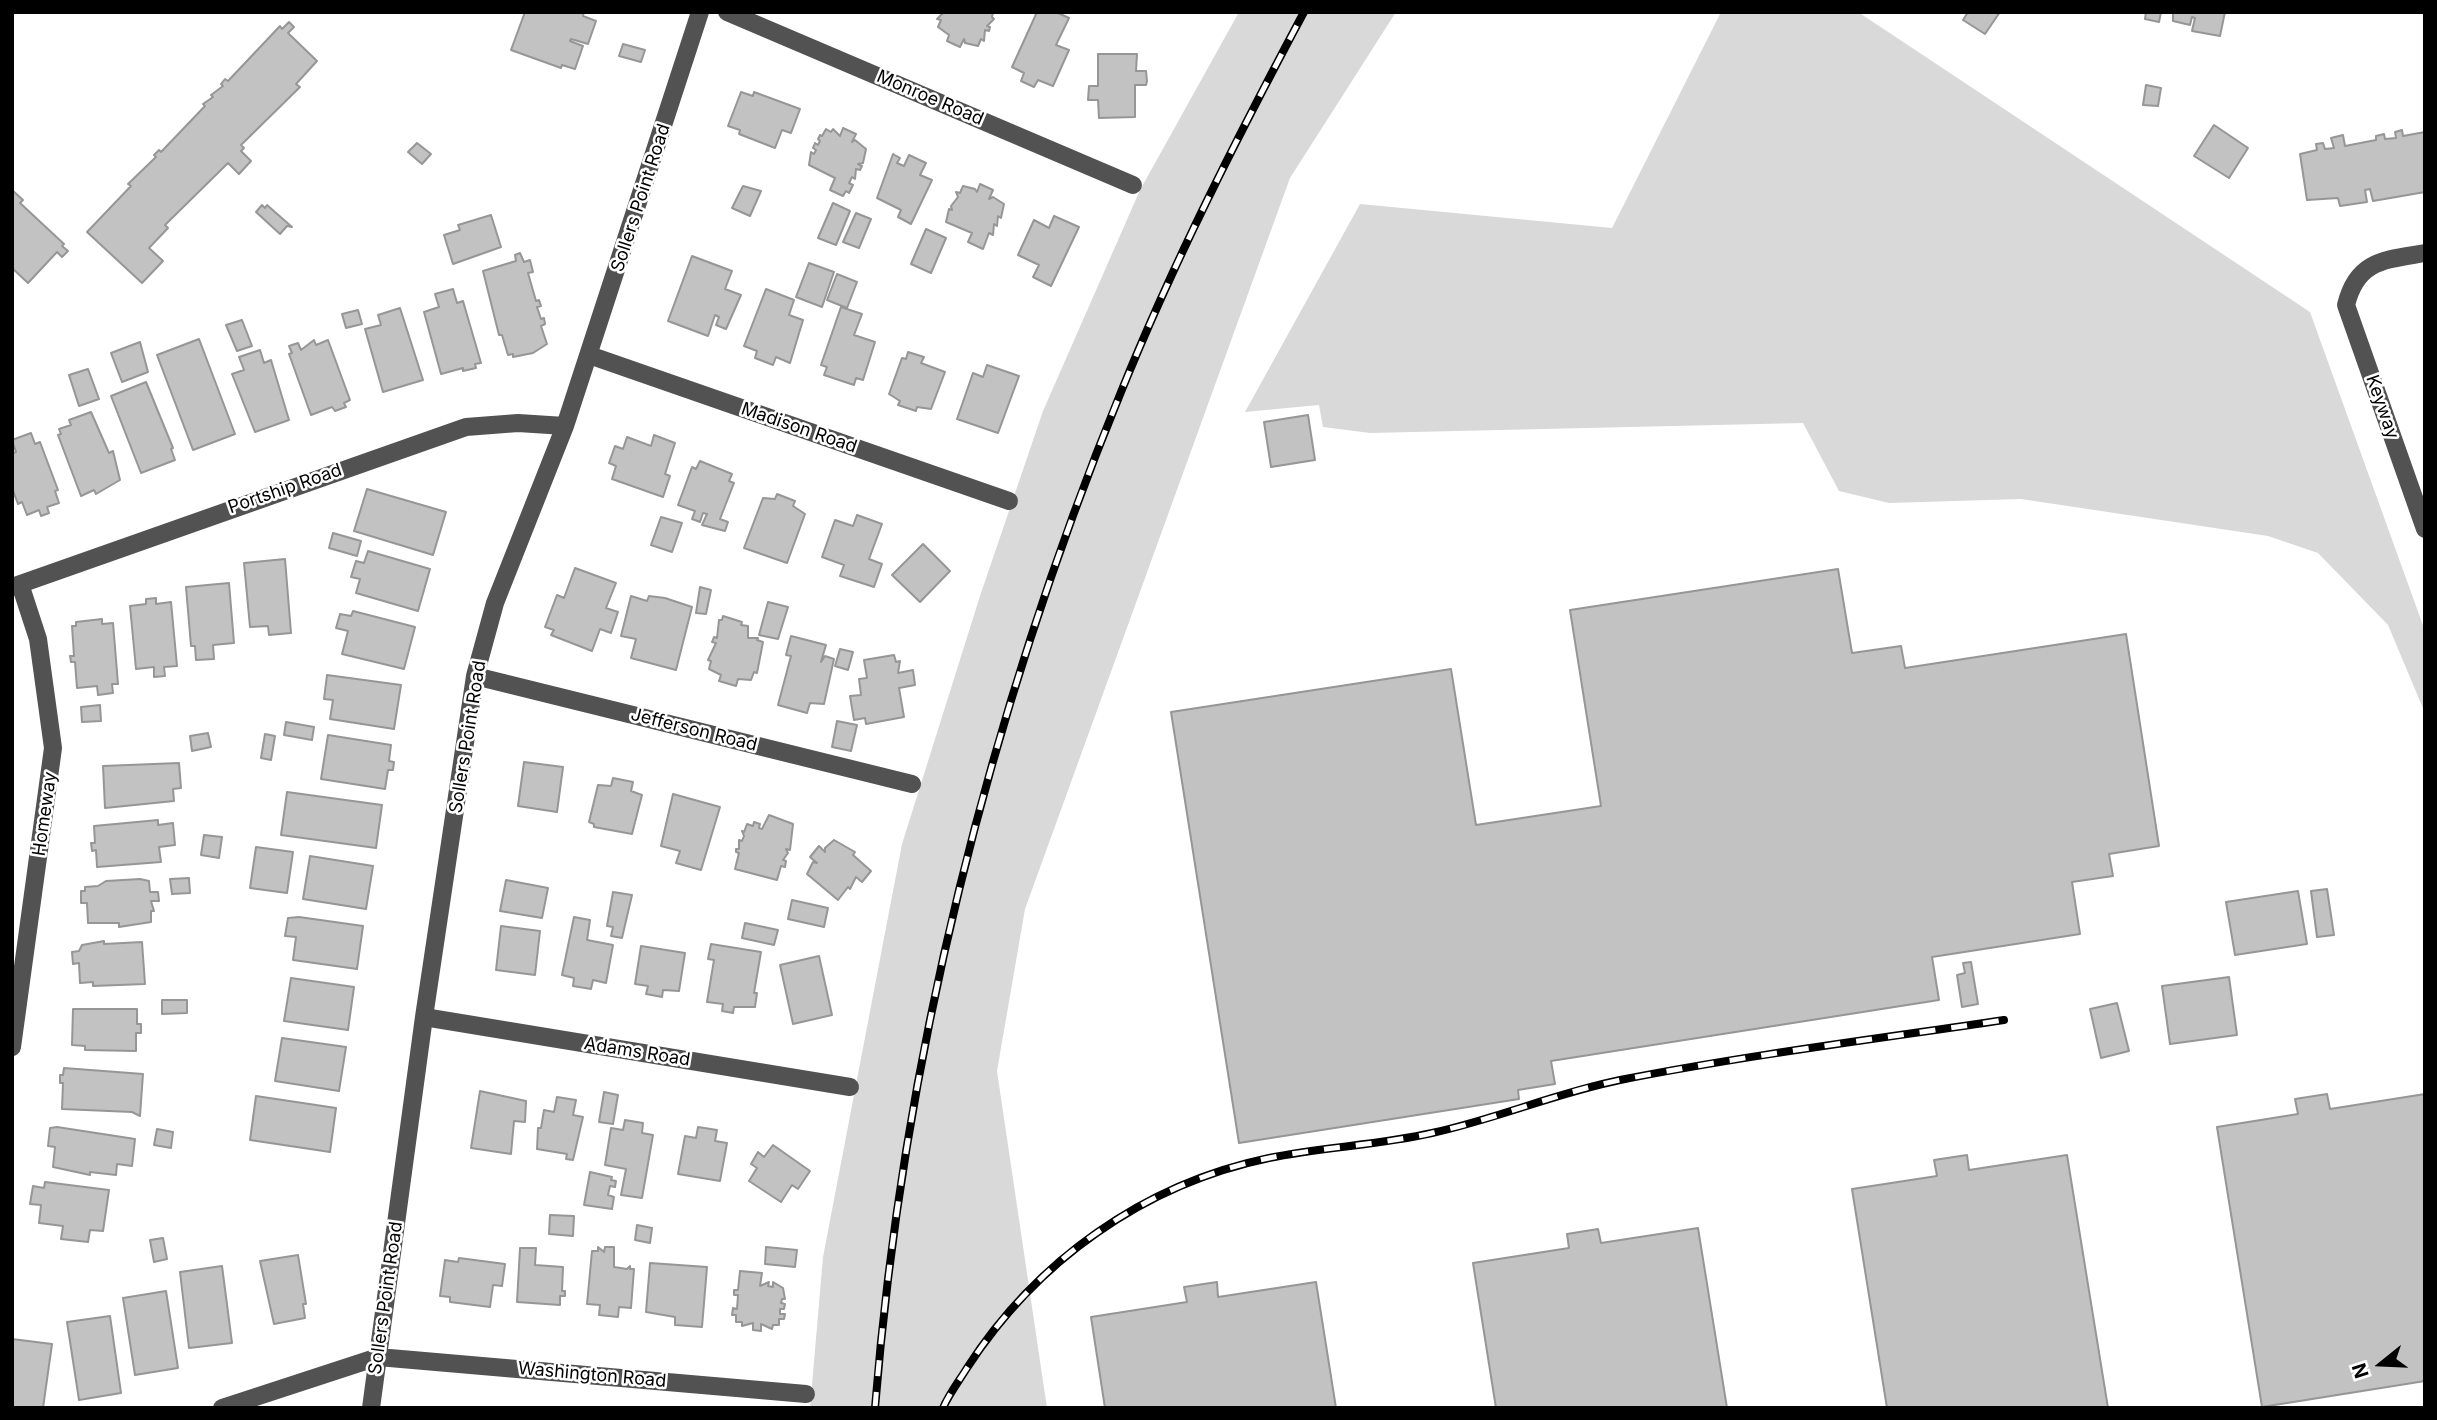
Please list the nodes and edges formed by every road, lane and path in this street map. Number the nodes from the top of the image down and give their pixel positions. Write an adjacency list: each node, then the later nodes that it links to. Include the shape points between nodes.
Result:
1 (700, 12): 5 (street, Sollers Point Road)
2 (727, 12): 3 (street, Monroe Road)
3 (1133, 185)
4 (2425, 253): 8 (street, Keyway, via 2362,271 2351,285 2346,305)
5 (589, 355): 6 (street, Sollers Point Road); 7 (street, Madison Road)
6 (565, 426): 9 (street, Portship Road, via 466,427); 10 (street, Sollers Point Road, via 495,603)
7 (1009, 501)
8 (2425, 529)
9 (16, 585): 13 (street, Homeway, via 38,639 53,748)
10 (475, 676): 11 (street, Jefferson Road); 12 (street, Sollers Point Road)
11 (912, 784)
12 (424, 1017): 14 (street, Adams Road); 15 (street, Sollers Point Road)
13 (12, 1048)
14 (850, 1087)
15 (378, 1357): 16 (street, Washington Road); 17 (street); 18 (street, Sollers Point Road)
16 (806, 1394)
17 (222, 1408)
18 (371, 1408)

